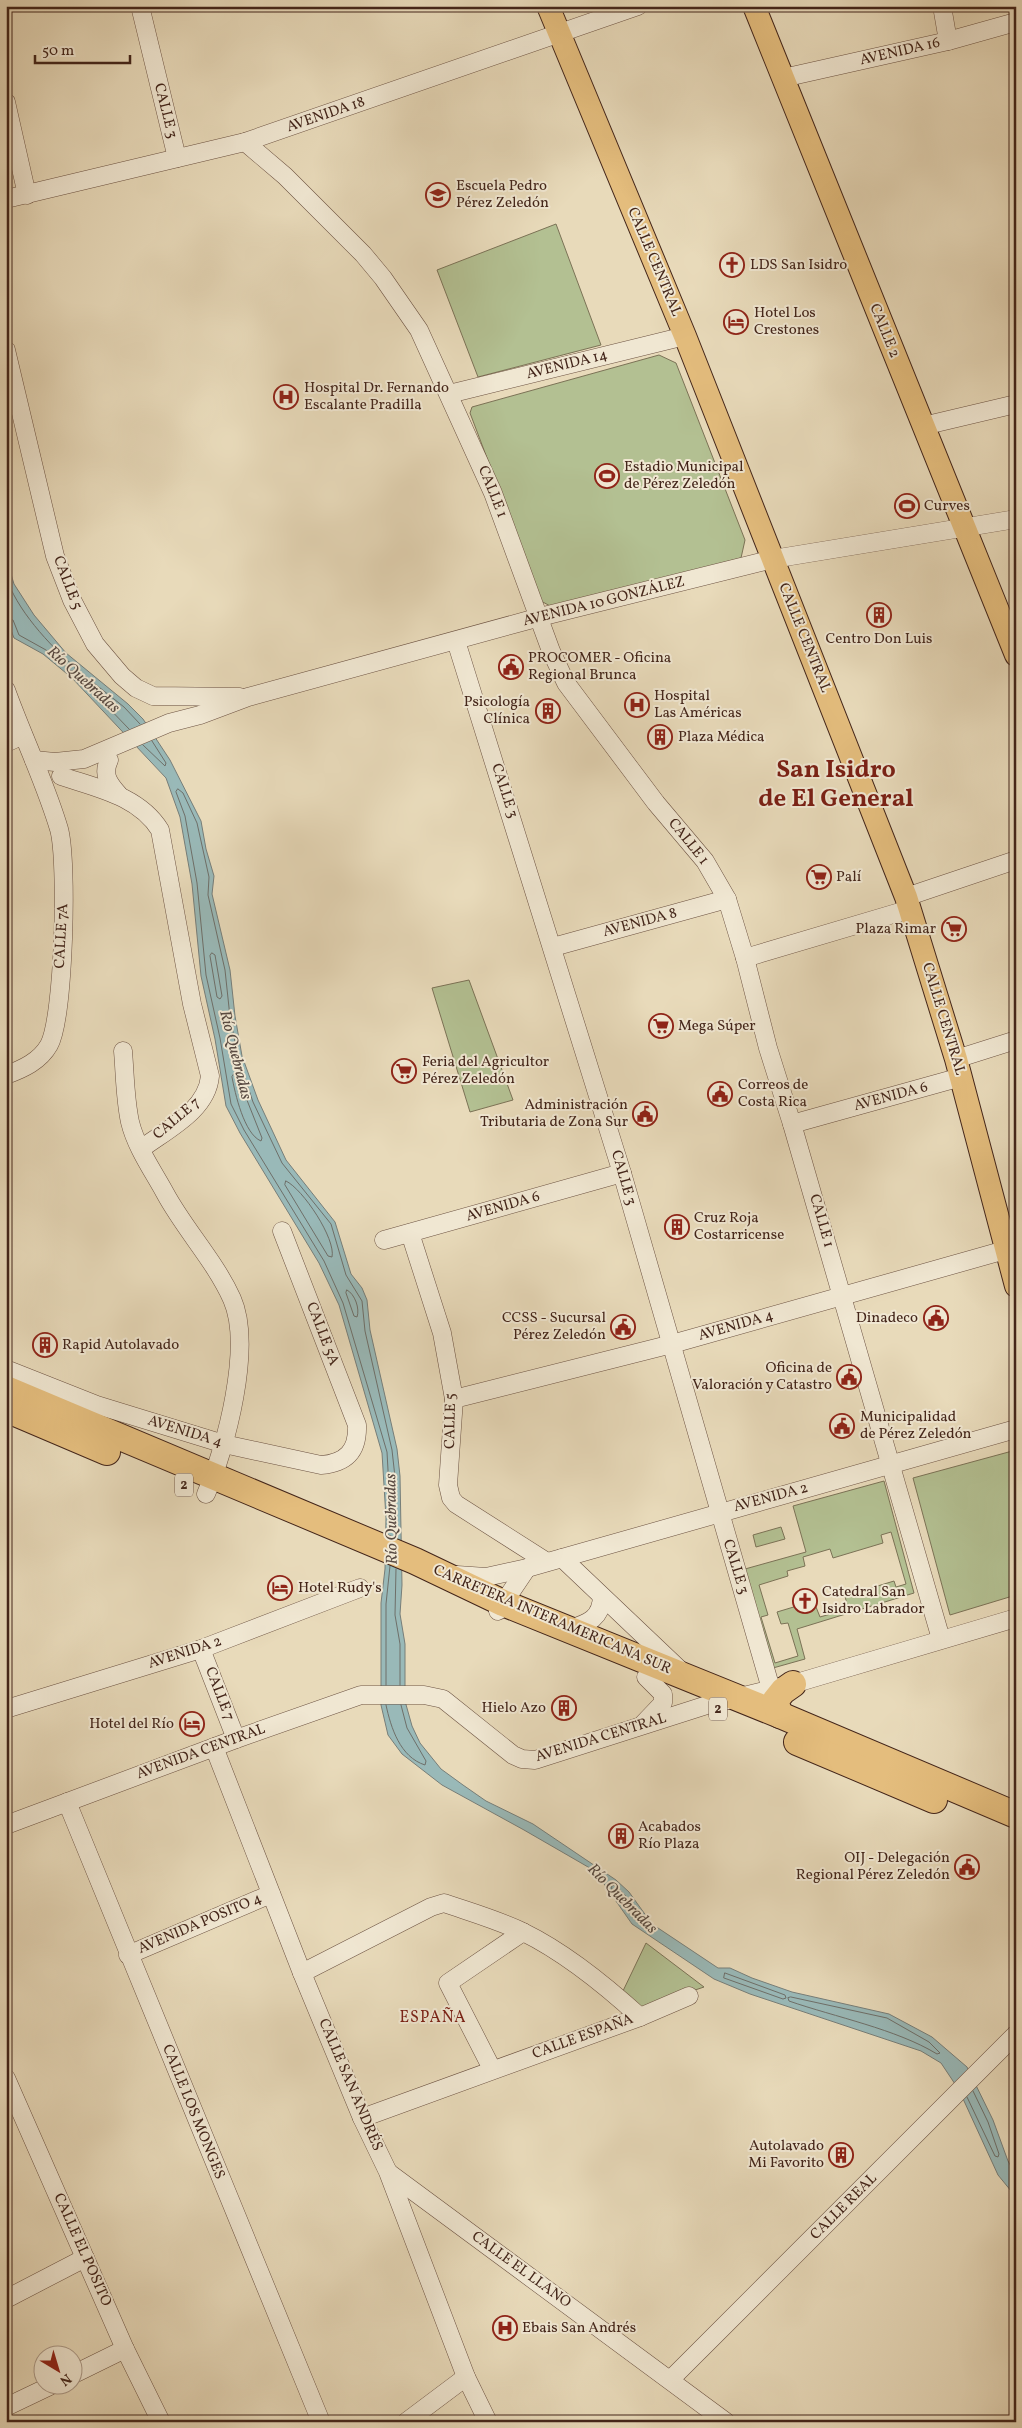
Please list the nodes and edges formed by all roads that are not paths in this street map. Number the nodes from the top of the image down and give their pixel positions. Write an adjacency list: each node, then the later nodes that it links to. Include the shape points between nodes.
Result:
1 (140, 6): 12 (street, CALLE 3)
2 (548, 6): 7 (main road, CALLE CENTRAL)
3 (638, 6): 7 (street, AVENIDA 18)
4 (754, 6): 9 (main road, CALLE 2)
5 (942, 6): 8 (street)
6 (1016, 22): 8 (street, AVENIDA 16)
7 (559, 35): 11 (street, AVENIDA 18); 17 (main road, CALLE CENTRAL)
8 (948, 41): 9 (street, AVENIDA 16)
9 (783, 78): 21 (main road, CALLE 2)
10 (6, 102): 14 (street)
11 (245, 142): 12 (street, AVENIDA 18); 19 (street, CALLE 1, via 285,176 376,269 418,330)
12 (177, 158): 13 (street, AVENIDA 18)
13 (47, 191): 14 (street, AVENIDA 18); 16 (street, via 32,204)
14 (27, 194): 15 (street, AVENIDA 18)
15 (6, 199)
16 (6, 210)
17 (685, 336): 19 (street, AVENIDA 14); 24 (main road, CALLE CENTRAL)
18 (6, 350): 29 (street, CALLE 5, via 55,556 72,600 95,644 122,676 153,696)
19 (449, 394): 25 (street, CALLE 1, via 493,493)
20 (1016, 404): 21 (street)
21 (923, 426): 23 (main road, CALLE 2)
22 (1016, 519): 23 (street, AVENIDA 10 GONZÁLEZ)
23 (964, 527): 24 (street, AVENIDA 10 GONZÁLEZ); 27 (main road, CALLE 2)
24 (773, 560): 25 (street, AVENIDA 10 GONZÁLEZ); 38 (main road, CALLE CENTRAL)
25 (540, 617): 26 (street, AVENIDA 10 GONZÁLEZ); 37 (street, CALLE 1, via 566,683 656,803 705,861)
26 (456, 641): 29 (street, AVENIDA 10 GONZÁLEZ); 39 (street, CALLE 3)
27 (1016, 655)
28 (6, 690): 30 (street)
29 (248, 697): 32 (street, AVENIDA 10 GONZÁLEZ, via 170,727)
30 (22, 736): 31 (street); 33 (street)
31 (6, 743)
32 (114, 754): 33 (street, AVENIDA 10 GONZÁLEZ, via 55,762); 34 (street, AVENIDA 10 GONZÁLEZ, via 80,773); 35 (street, CALLE 7, via 105,768 107,779)
33 (37, 768): 34 (street, AVENIDA 10 GONZÁLEZ); 44 (street, CALLE 7A, via 63,848 64,883 55,1023 49,1044 40,1057)
34 (61, 776): 35 (street, CALLE 7)
35 (119, 795): 46 (street, CALLE 7, via 146,812 160,830 192,1004 210,1076 209,1087 194,1109)
36 (1016, 860): 38 (street)
37 (727, 899): 39 (street, AVENIDA 8); 40 (street, CALLE 1)
38 (908, 903): 40 (street); 43 (main road, CALLE CENTRAL)
39 (553, 947): 47 (street, CALLE 3)
40 (745, 958): 45 (street, CALLE 1)
41 (1016, 1040): 43 (street, AVENIDA 6)
42 (123, 1051): 46 (street, via 130,1123)
43 (958, 1068): 45 (street, AVENIDA 6); 51 (main road, CALLE CENTRAL)
44 (6, 1075)
45 (792, 1124): 53 (street, CALLE 1)
46 (140, 1149): 61 (street, CALLE 7, via 172,1206 232,1299 238,1319 240,1344 231,1420)
47 (622, 1173): 49 (street, AVENIDA 6); 54 (street, CALLE 3)
48 (282, 1231): 60 (street, CALLE 5A, via 357,1425)
49 (410, 1233): 50 (street, AVENIDA 6); 57 (street, CALLE 5, via 442,1332)
50 (384, 1240)
51 (1011, 1249): 52 (main road, CALLE CENTRAL); 53 (street, AVENIDA 4)
52 (1016, 1286)
53 (842, 1297): 54 (street, AVENIDA 4); 62 (street, CALLE 1)
54 (672, 1344): 57 (street, AVENIDA 4); 64 (street, CALLE 3)
55 (6, 1369): 61 (street, AVENIDA 4, via 97,1405)
56 (6, 1389): 63 (highway, CARRETERA INTERAMERICANA SUR / 2)
57 (454, 1400): 65 (street, CALLE 5, via 448,1485 451,1498 463,1510)
58 (6, 1409): 63 (highway, CARRETERA INTERAMERICANA SUR / 2)
59 (1016, 1429): 62 (street, AVENIDA 2)
60 (358, 1439): 61 (street, AVENIDA 4, via 346,1457 335,1464 321,1465)
61 (224, 1444): 63 (street, CALLE 7)
62 (890, 1466): 64 (street, AVENIDA 2); 73 (street, CALLE 1)
63 (209, 1485): 67 (highway, CARRETERA INTERAMERICANA SUR / 2)
64 (719, 1512): 65 (street, AVENIDA 2); 77 (street, CALLE 3)
65 (554, 1560): 66 (street, AVENIDA 2); 69 (street, CALLE 5)
66 (527, 1568): 67 (street, AVENIDA 2, via 486,1577); 70 (street)
67 (424, 1571): 70 (highway, CARRETERA INTERAMERICANA SUR / 2)
68 (360, 1588): 74 (street, AVENIDA 2)
69 (602, 1598): 72 (street, via 602,1609 596,1617 587,1624); 76 (street, CALLE 5)
70 (500, 1608): 72 (highway, CARRETERA INTERAMERICANA SUR / 2); 75 (highway, CARRETERA INTERAMERICANA SUR / 2)
71 (1016, 1618): 73 (street, AVENIDA CENTRAL)
72 (570, 1629): 76 (highway, CARRETERA INTERAMERICANA SUR / 2)
73 (941, 1639): 77 (street, AVENIDA CENTRAL)
74 (201, 1649): 80 (street, AVENIDA 2); 83 (street, CALLE 7)
75 (646, 1677): 79 (highway, CARRETERA INTERAMERICANA SUR / 2); 82 (street, via 663,1694 663,1703)
76 (690, 1679): 78 (highway, CARRETERA INTERAMERICANA SUR / 2)
77 (782, 1687): 78 (street, AVENIDA CENTRAL); 81 (highway, via 775,1701)
78 (734, 1698): 79 (street, AVENIDA CENTRAL); 81 (highway, CARRETERA INTERAMERICANA SUR / 2)
79 (706, 1705): 82 (street, AVENIDA CENTRAL); 88 (highway, CARRETERA INTERAMERICANA SUR / 2)
80 (6, 1709)
81 (780, 1715): 86 (highway, CARRETERA INTERAMERICANA SUR / 2)
82 (640, 1727): 83 (street, AVENIDA CENTRAL, via 559,1754 535,1760 522,1759 452,1704 424,1694 361,1696)
83 (236, 1739): 84 (street, AVENIDA CENTRAL)
84 (214, 1747): 85 (street, AVENIDA CENTRAL); 89 (street, CALLE SAN ANDRÉS)
85 (68, 1802): 87 (street, AVENIDA CENTRAL); 91 (street, CALLE LOS MONGES)
86 (1016, 1815)
87 (6, 1825)
88 (1016, 1833)
89 (271, 1894): 91 (street, AVENIDA POSITO 4); 92 (street, CALLE SAN ANDRÉS)
90 (523, 1932): 92 (street, CALLE ESPAÑA, via 444,1903); 94 (street, CALLE ESPAÑA, via 585,1970); 96 (street, via 448,1983)
91 (128, 1955): 109 (street, CALLE LOS MONGES)
92 (302, 1973): 98 (street, CALLE SAN ANDRÉS)
93 (689, 1996): 94 (street)
94 (640, 2018): 96 (street, CALLE ESPAÑA)
95 (1016, 2034): 105 (street, CALLE REAL)
96 (492, 2069): 98 (street, CALLE ESPAÑA)
97 (6, 2078): 100 (street, CALLE EL POSITO)
98 (362, 2118): 99 (street, CALLE SAN ANDRÉS)
99 (388, 2172): 104 (street, CALLE SAN ANDRÉS); 105 (street, CALLE EL LLANO)
100 (85, 2258): 101 (street); 102 (street, CALLE EL POSITO)
101 (6, 2299)
102 (126, 2349): 103 (street); 108 (street, CALLE EL POSITO)
103 (82, 2370)
104 (466, 2377): 110 (street); 111 (street, CALLE SAN ANDRÉS)
105 (671, 2379): 112 (street, CALLE EL LLANO)
106 (32, 2395): 107 (street)
107 (6, 2407)
108 (161, 2422)
109 (321, 2422)
110 (406, 2422)
111 (488, 2422)
112 (726, 2422)

